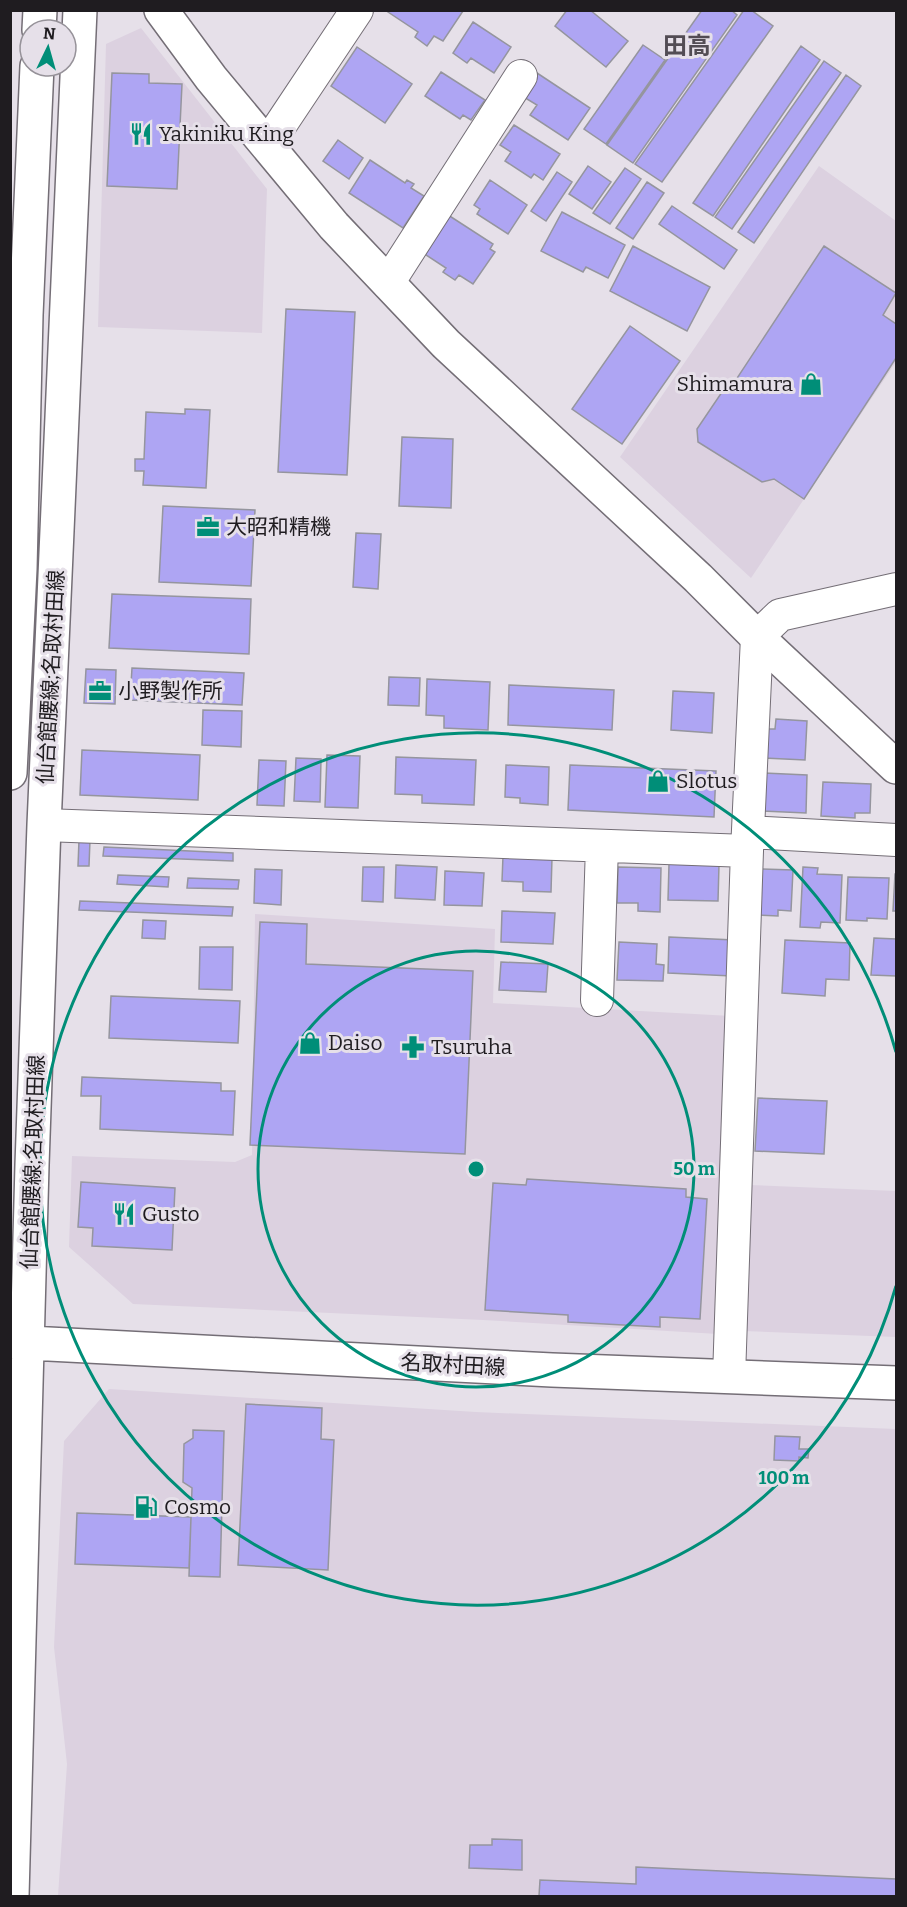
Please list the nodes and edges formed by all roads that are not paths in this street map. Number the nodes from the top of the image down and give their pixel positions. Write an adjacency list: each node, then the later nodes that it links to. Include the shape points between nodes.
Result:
1 (80, 10): 12 (main road, 仙台館腰線;名取村田線)
2 (161, 10): 6 (main road)
3 (357, 10): 6 (street)
4 (521, 76): 7 (street)
5 (37, 78): 11 (main road, 仙台館腰線;名取村田線)
6 (267, 145): 7 (main road, via 334,226)
7 (388, 283): 9 (main road, via 446,344)
8 (897, 589): 9 (street, via 780,615)
9 (757, 637): 10 (main road); 14 (street)
10 (897, 767)
11 (10, 773)
12 (44, 825): 15 (street); 17 (main road, 仙台館腰線;名取村田線, via 32,1165)
13 (897, 840): 14 (street)
14 (747, 842): 15 (street); 18 (street)
15 (602, 846): 16 (street)
16 (597, 1000)
17 (19, 1343): 18 (main road, 名取村田線); 20 (main road, 仙台館腰線;名取村田線)
18 (729, 1377): 19 (main road, 名取村田線)
19 (897, 1383)
20 (12, 1896)

